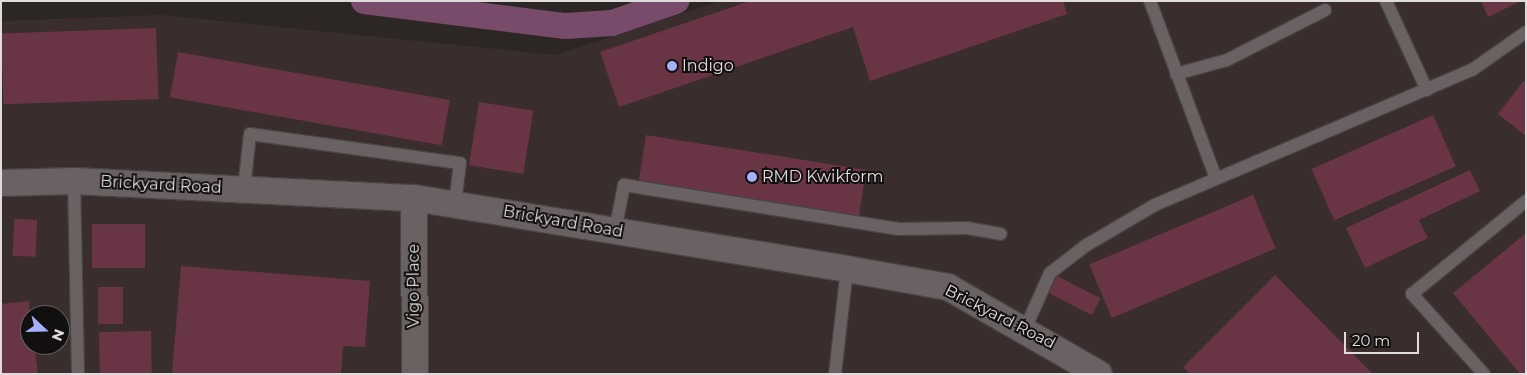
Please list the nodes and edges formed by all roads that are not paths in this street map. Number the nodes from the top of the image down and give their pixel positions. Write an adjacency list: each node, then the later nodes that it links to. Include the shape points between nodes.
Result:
1 (1150, 1): 5 (lane)
2 (1386, 1): 6 (lane)
3 (1325, 10): 5 (lane, via 1227,60)
4 (1526, 32): 6 (lane, via 1472,70)
5 (1176, 74): 7 (lane)
6 (1427, 90): 7 (lane)
7 (1216, 178): 17 (lane, via 1155,205 1085,246 1050,274)
8 (74, 181): 9 (street, Brickyard Road); 10 (street, Brickyard Road); 18 (lane)
9 (1, 183)
10 (244, 189): 11 (street, Brickyard Road); 13 (lane, via 250,134 460,163)
11 (414, 198): 13 (street, Brickyard Road); 19 (street, Vigo Place)
12 (1526, 202): 22 (lane, via 1412,294)
13 (455, 204): 14 (street, Brickyard Road)
14 (615, 231): 15 (lane, via 624,185 900,229 967,228); 16 (street, Brickyard Road)
15 (1000, 234)
16 (847, 269): 17 (street, Brickyard Road, via 948,287); 20 (lane)
17 (1025, 329): 21 (street, Brickyard Road)
18 (78, 374)
19 (415, 374)
20 (835, 374)
21 (1099, 374)
22 (1484, 374)

